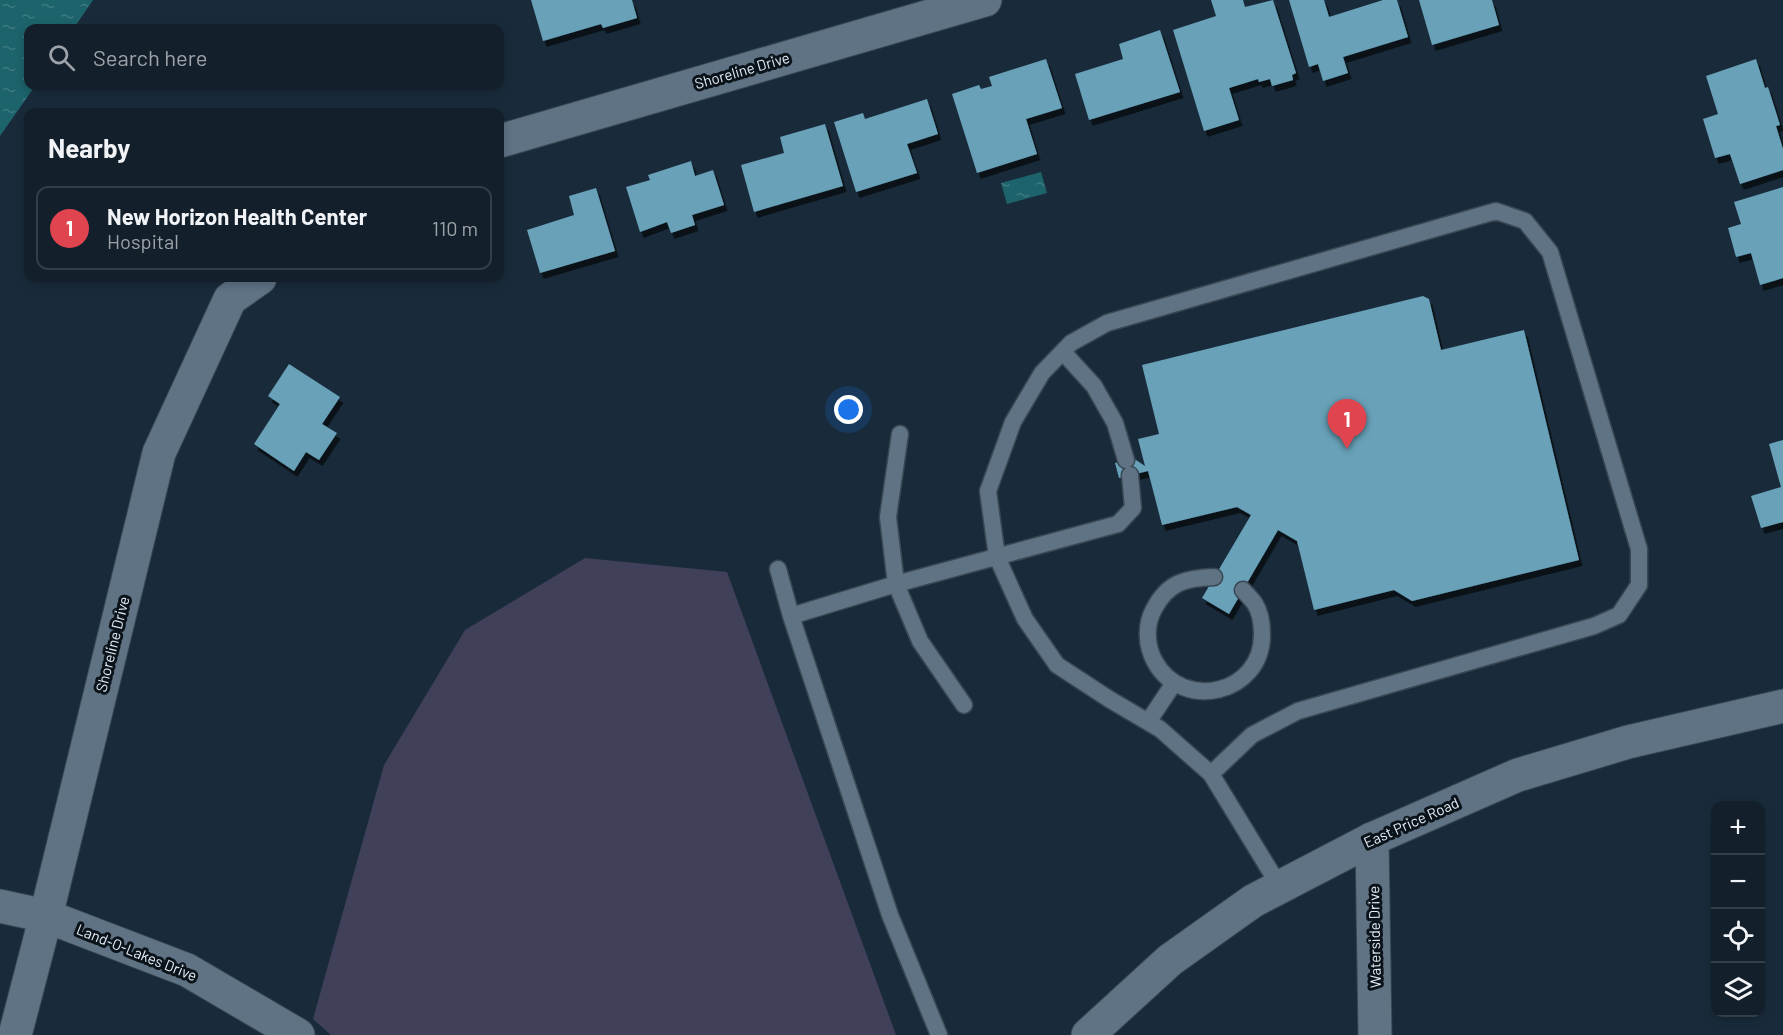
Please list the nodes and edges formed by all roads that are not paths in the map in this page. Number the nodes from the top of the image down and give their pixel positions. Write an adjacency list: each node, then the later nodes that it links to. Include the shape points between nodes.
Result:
1 (985, 0): 2 (street, Shoreline Drive)
2 (504, 140)
3 (255, 282): 20 (street, Shoreline Drive, via 230,299 159,453)
4 (1063, 352): 6 (lane, via 1042,374 1013,422 987,491); 6 (lane, via 1094,387 1115,423 1128,468 1133,508 1118,524); 16 (lane, via 1071,343 1107,323 1496,211 1526,221 1550,252 1639,549 1639,585 1619,615 1594,627 1298,711 1252,735)
5 (900, 434): 9 (lane, via 888,517)
6 (998, 557): 9 (lane); 15 (lane, via 1025,619 1057,665)
7 (778, 568): 11 (lane)
8 (1214, 577): 12 (lane, via 1190,578 1173,586 1159,599 1150,616 1150,654)
9 (896, 584): 11 (lane); 13 (lane, via 920,641)
10 (1243, 590): 12 (lane, via 1256,605 1262,623 1257,660 1230,687 1192,691)
11 (791, 616): 23 (lane, via 890,915)
12 (1174, 684): 15 (lane)
13 (964, 705)
14 (1783, 706): 17 (street, East Price Road, via 1628,742 1518,775)
15 (1148, 722): 16 (lane)
16 (1211, 774): 18 (lane)
17 (1372, 839): 18 (street, East Price Road); 25 (street, Waterside Drive)
18 (1280, 886): 24 (street, East Price Road, via 1170,960)
19 (0, 906): 20 (street, Land-O-Lakes Drive)
20 (46, 916): 21 (street, Shoreline Drive); 22 (street, Land-O-Lakes Drive, via 187,970)
21 (15, 1035)
22 (297, 1035)
23 (939, 1035)
24 (1088, 1035)
25 (1376, 1035)

